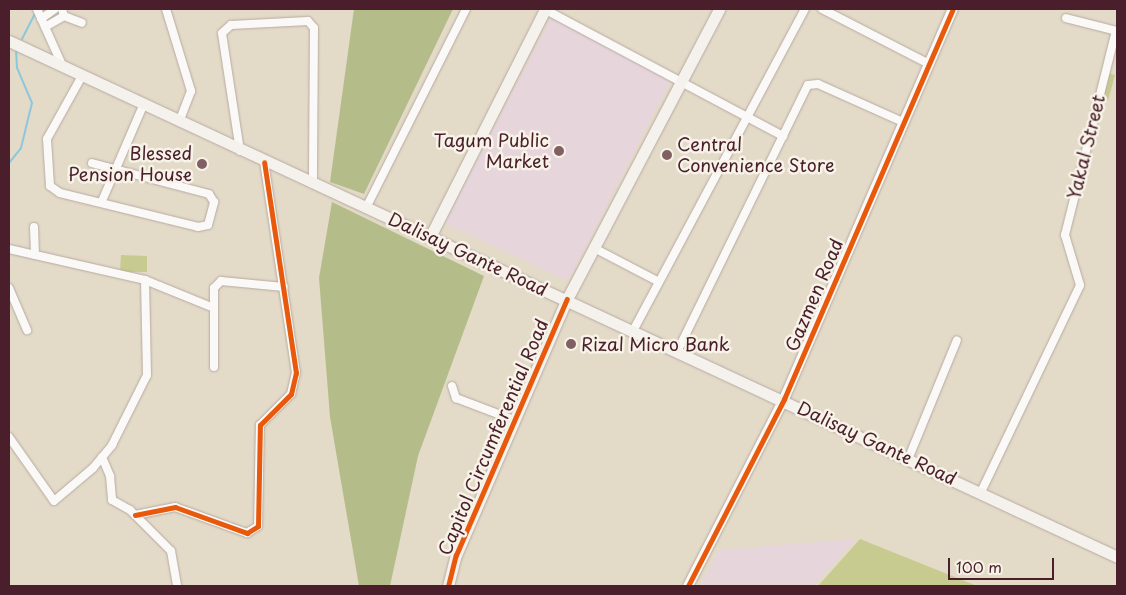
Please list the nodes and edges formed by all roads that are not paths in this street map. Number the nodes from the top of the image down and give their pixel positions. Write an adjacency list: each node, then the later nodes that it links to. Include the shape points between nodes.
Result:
1 (37, 9): 12 (street)
2 (55, 9): 12 (street)
3 (166, 9): 23 (street, via 191,91)
4 (466, 9): 32 (street)
5 (544, 9): 20 (street); 34 (main road)
6 (719, 9): 20 (main road, Capitol Circumferential Road)
7 (805, 9): 22 (street)
8 (822, 9): 17 (street)
9 (953, 9): 17 (street, Gazmen Road)
10 (63, 12): 13 (street); 14 (street)
11 (1066, 18): 15 (street)
12 (41, 19): 14 (street)
13 (82, 23)
14 (45, 27): 18 (street)
15 (1117, 31): 55 (street, Yakal Street, via 1065,235 1080,285)
16 (9, 41): 18 (main road, Dalisay Gante Road)
17 (929, 64): 24 (street, Gazmen Road)
18 (64, 67): 19 (main road, Dalisay Gante Road)
19 (82, 76): 21 (main road, Dalisay Gante Road); 31 (street, via 46,139 50,186 60,193)
20 (681, 81): 22 (street); 35 (main road, Capitol Circumferential Road)
21 (143, 106): 23 (main road, Dalisay Gante Road); 29 (street)
22 (748, 117): 25 (street); 39 (street)
23 (179, 122): 26 (main road, Dalisay Gante Road)
24 (903, 122): 25 (street, via 814,82 808,85); 50 (street, Gazmen Road)
25 (783, 136): 47 (street)
26 (240, 151): 27 (main road, Dalisay Gante Road); 30 (street, via 222,33 231,25 308,21 314,28)
27 (264, 162): 30 (main road, Dalisay Gante Road); 40 (street)
28 (92, 163): 29 (street)
29 (114, 169): 31 (street); 31 (street, via 209,194 214,202 208,225 198,227)
30 (313, 184): 32 (main road, Dalisay Gante Road)
31 (102, 201)
32 (367, 206): 34 (main road, Dalisay Gante Road)
33 (34, 227): 37 (street)
34 (431, 235): 42 (main road, Dalisay Gante Road)
35 (594, 248): 39 (street); 42 (main road, Capitol Circumferential Road)
36 (9, 249): 37 (street)
37 (35, 255): 38 (street)
38 (146, 280): 43 (street); 53 (street, via 148,375)
39 (659, 282): 44 (street)
40 (284, 287): 43 (street, via 221,281 214,288); 56 (street, via 296,381 291,394 261,422 258,526 247,533 175,508)
41 (9, 288): 45 (street)
42 (567, 299): 44 (main road, Dalisay Gante Road); 51 (main road, Capitol Circumferential Road)
43 (214, 308): 48 (street)
44 (634, 329): 47 (main road, Dalisay Gante Road)
45 (27, 330)
46 (957, 340): 54 (street)
47 (678, 350): 50 (main road, Dalisay Gante Road)
48 (214, 367)
49 (452, 386): 51 (street, via 456,398)
50 (784, 399): 54 (main road, Dalisay Gante Road); 60 (street, Gazmen Road)
51 (514, 420): 59 (main road, Capitol Circumferential Road, via 456,555)
52 (9, 437): 53 (street, via 54,501)
53 (102, 457): 56 (street, via 110,476 112,500)
54 (909, 457): 55 (main road, Dalisay Gante Road)
55 (981, 492): 57 (main road, Dalisay Gante Road)
56 (135, 515): 58 (street, via 171,551)
57 (1117, 557)
58 (177, 586)
59 (448, 586)
60 (688, 586)

